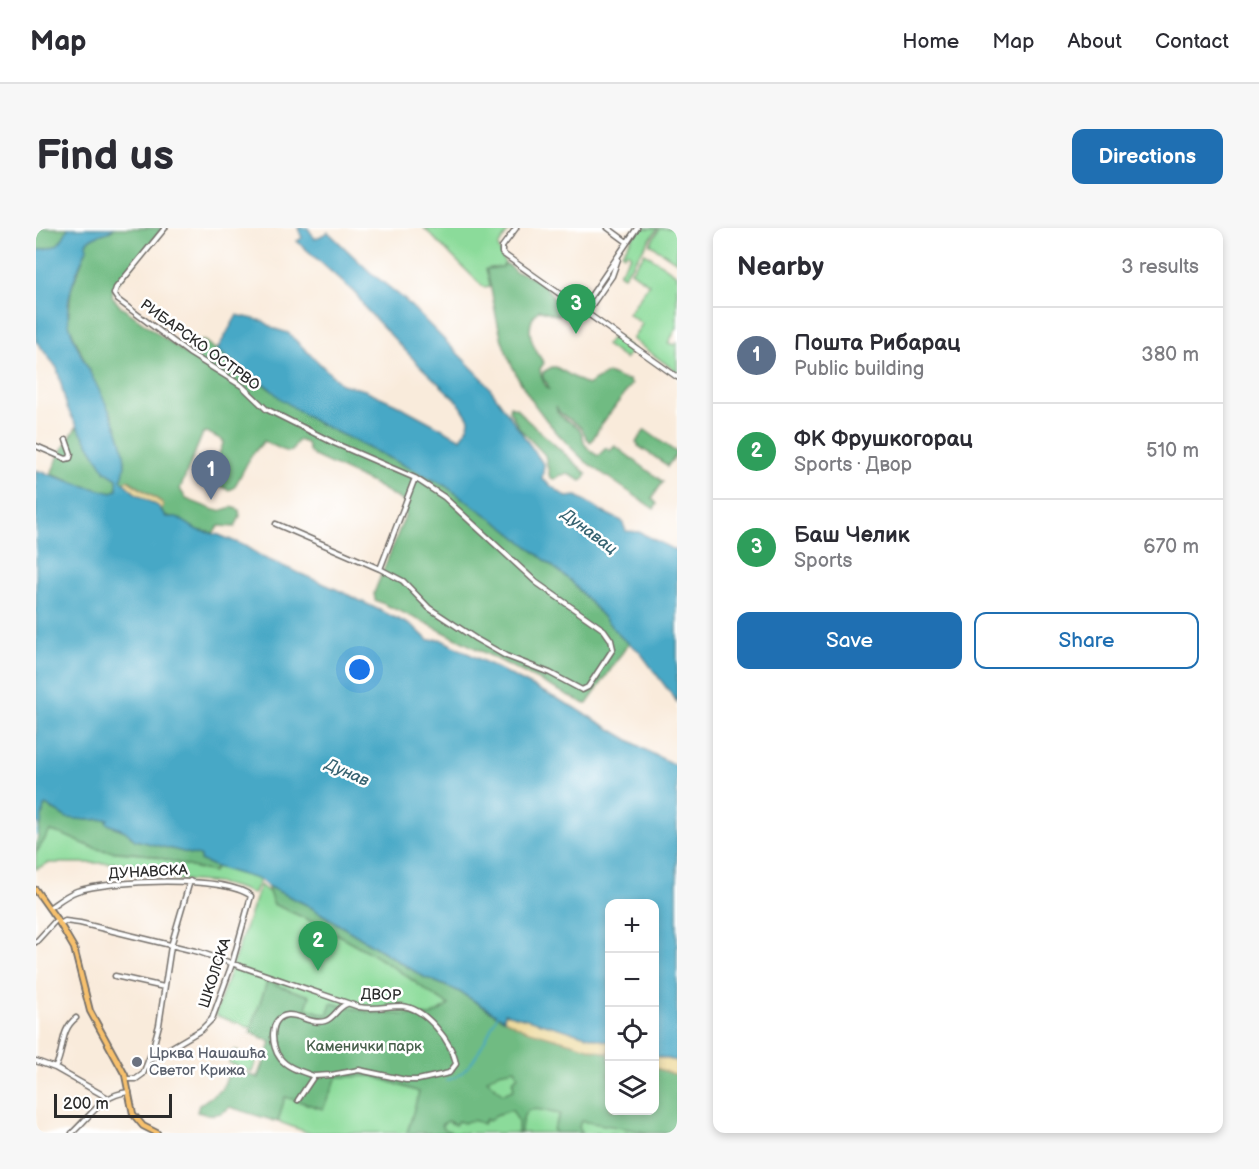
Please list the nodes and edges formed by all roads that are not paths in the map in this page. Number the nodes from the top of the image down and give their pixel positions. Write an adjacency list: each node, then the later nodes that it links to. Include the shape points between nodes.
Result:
1 (165, 228): 10 (street, РИБАРСКО ОСТРВО, via 116,288 118,300 189,353 242,386 266,409)
2 (516, 228): 6 (street, via 501,252)
3 (608, 228): 5 (street)
4 (637, 228): 5 (street)
5 (627, 242): 6 (street)
6 (585, 310): 7 (street)
7 (677, 376)
8 (66, 440): 9 (street, via 71,454 66,459)
9 (36, 446)
10 (415, 478): 12 (street); 12 (street, РИБАРСКО ОСТРВО, via 444,497 537,583 604,630 613,649 585,689 579,689 476,639 429,608 404,581)
11 (276, 524): 12 (street)
12 (380, 569)
13 (190, 881): 15 (street, ДУНАВСКА, via 242,890); 16 (street, ДУНАВСКА, via 82,890); 19 (street)
14 (36, 890): 16 (main road)
15 (251, 896): 20 (street, ШКОЛСКА)
16 (49, 909): 17 (main road)
17 (58, 921): 18 (street); 19 (street, ДВОР); 29 (main road, via 70,941 90,1011)
18 (36, 942)
19 (171, 946): 20 (street, ДВОР); 22 (street)
20 (232, 964): 23 (street, ДВОР); 26 (street, ШКОЛСКА, via 207,1025)
21 (115, 976): 22 (street)
22 (164, 987): 26 (street, via 159,1025)
23 (347, 1004): 28 (street, ДВОР, via 321,1022 288,1015 275,1023 273,1035 279,1057); 28 (street, ДВОР, via 368,1009 412,1009 448,1042 456,1065 449,1073 418,1080 359,1070)
24 (76, 1018): 27 (street, via 66,1030)
25 (36, 1061): 27 (street)
26 (148, 1061): 29 (street, ШКОЛСКА, via 141,1076)
27 (55, 1068): 31 (street)
28 (314, 1076): 32 (street)
29 (127, 1079): 30 (main road)
30 (129, 1092): 31 (street); 34 (main road, via 134,1117)
31 (108, 1098): 33 (street)
32 (298, 1100)
33 (72, 1133)
34 (157, 1133)

